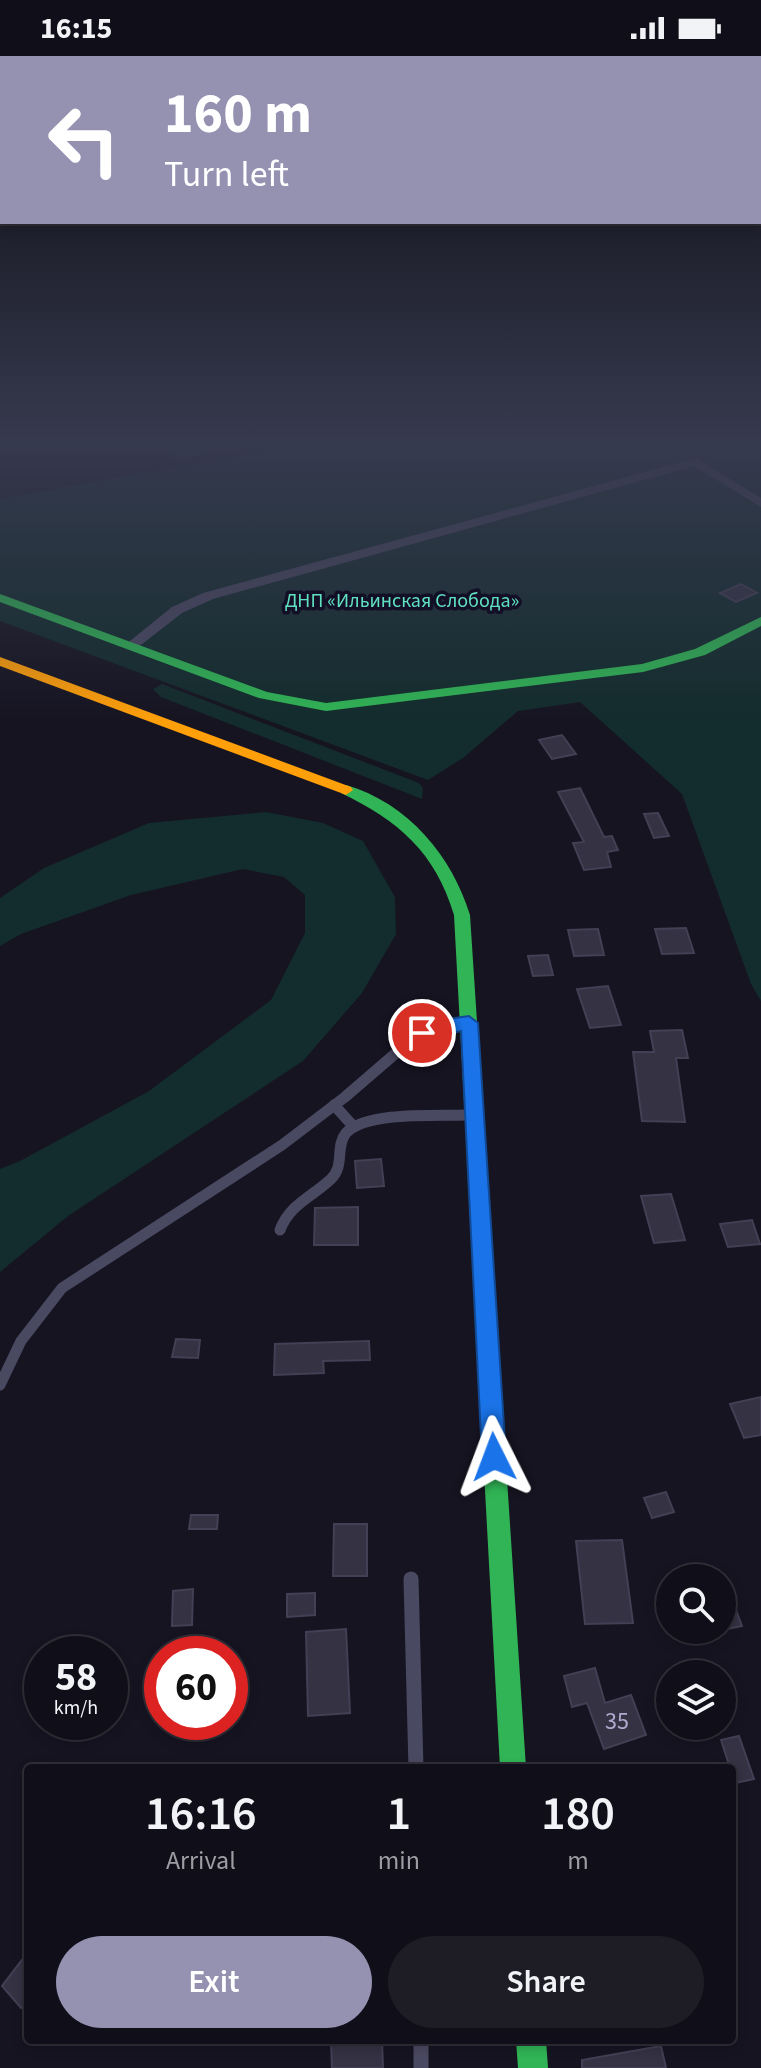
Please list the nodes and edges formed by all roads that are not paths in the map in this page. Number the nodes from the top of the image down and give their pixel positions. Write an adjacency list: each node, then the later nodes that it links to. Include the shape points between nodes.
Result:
1 (434, 534): 4 (street, via 208,596 177,610)
2 (0, 598): 4 (main road)
3 (761, 621): 4 (main road, via 700,652 643,668 326,707 264,695)
4 (132, 645)
5 (0, 661): 6 (main road, via 331,784 409,827 436,855 457,896)
6 (469, 1023): 7 (lane, via 440,1026 406,1043); 8 (main road)
7 (334, 1105): 9 (lane); 11 (lane, via 247,1169 62,1288 21,1341)
8 (473, 1115): 9 (lane, via 419,1116); 14 (main road)
9 (354, 1127): 10 (lane, via 344,1135 335,1175 293,1206)
10 (280, 1230)
11 (0, 1385)
12 (411, 1579): 13 (lane)
13 (416, 1764)
14 (513, 1764)
15 (421, 2044): 17 (lane)
16 (531, 2044): 18 (main road)
17 (421, 2068)
18 (533, 2068)

